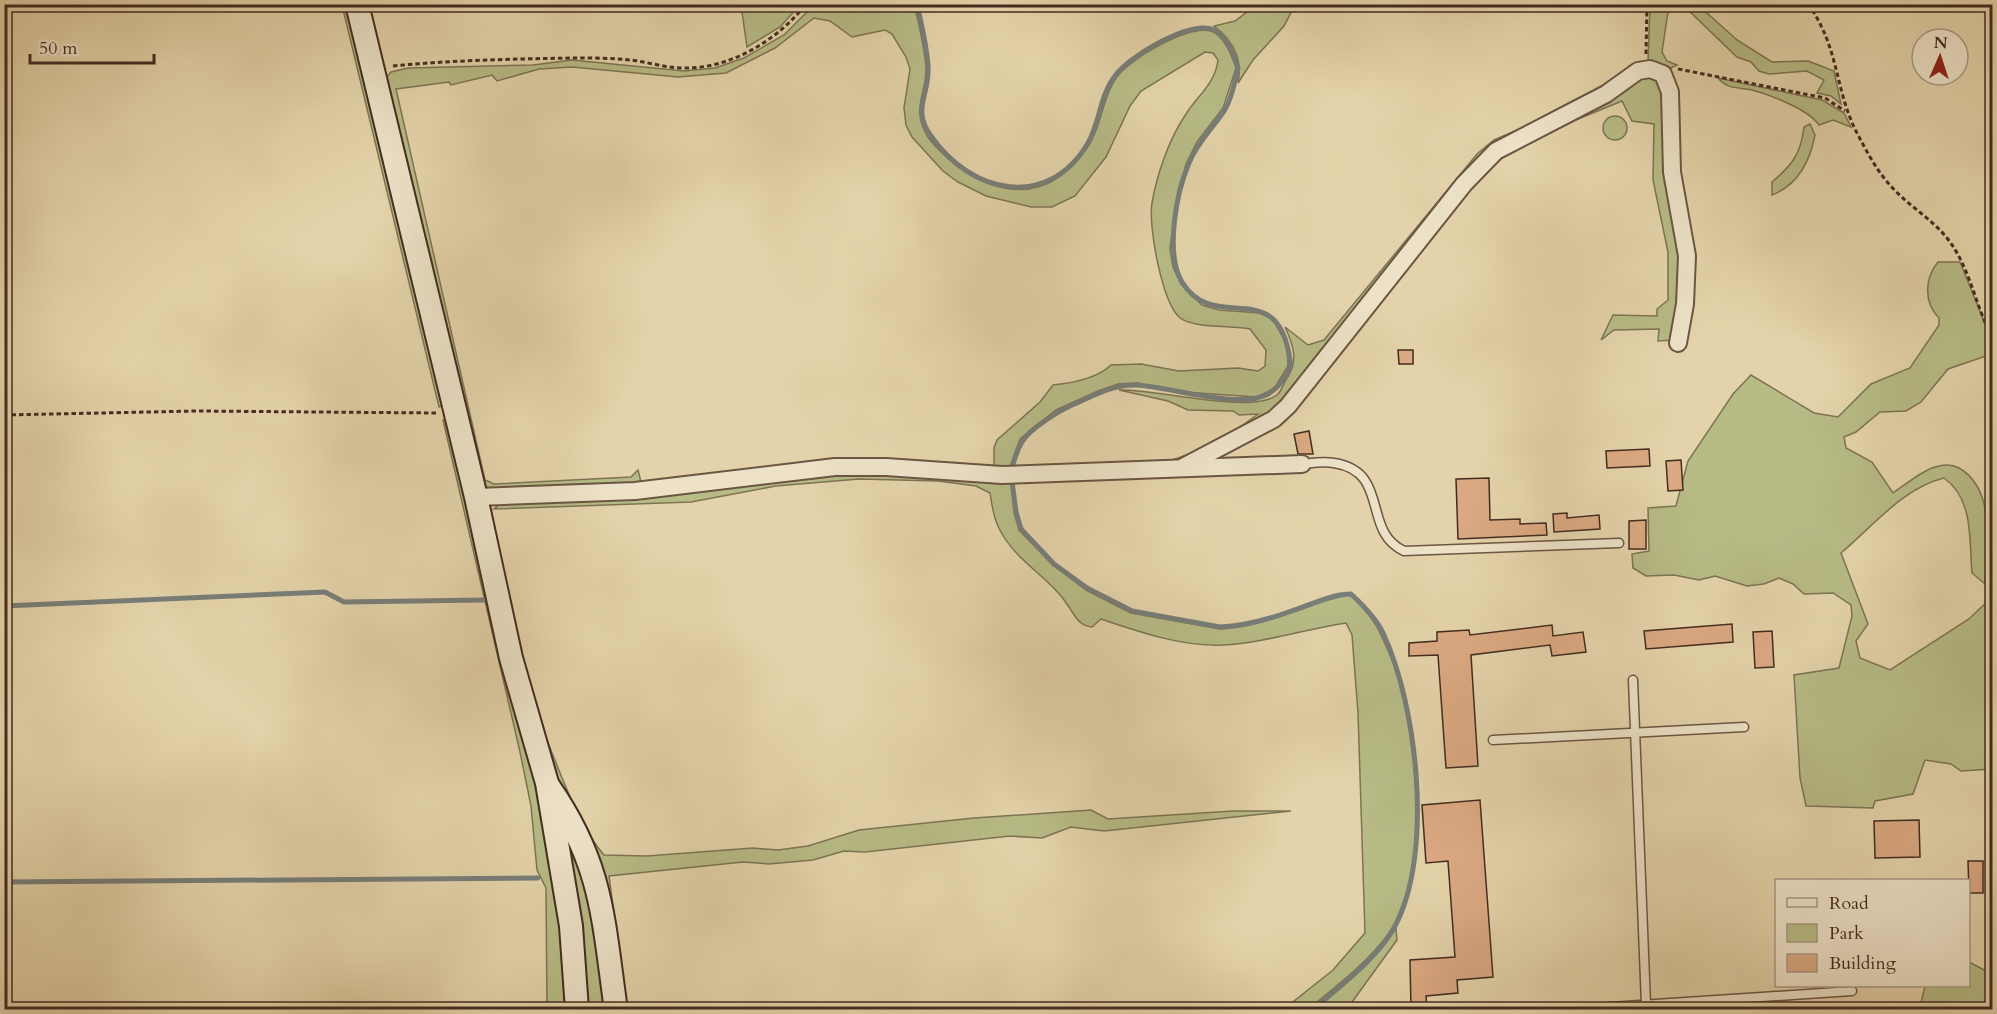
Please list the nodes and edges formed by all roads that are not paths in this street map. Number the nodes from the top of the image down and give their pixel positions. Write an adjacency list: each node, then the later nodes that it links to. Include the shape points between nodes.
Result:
1 (357, 4): 5 (street)
2 (1678, 343): 4 (street, via 1687,256 1672,172 1670,92 1663,75 1644,70 1496,151 1464,184 1288,406 1274,419)
3 (1302, 464): 4 (street); 6 (lane, via 1333,462 1360,473 1370,485 1383,534 1393,546 1404,551)
4 (1181, 468): 5 (street, via 1002,475 835,467 635,491)
5 (476, 497): 11 (street, via 511,658)
6 (1619, 543)
7 (1634, 680): 9 (lane)
8 (1744, 727): 9 (lane)
9 (1636, 732): 10 (lane); 13 (lane)
10 (1493, 740)
11 (546, 783): 14 (street, via 571,926); 15 (street, via 569,816 593,873 606,926)
12 (1852, 991): 13 (lane)
13 (1646, 1004): 16 (lane)
14 (577, 1010)
15 (616, 1010)
16 (1565, 1010)

